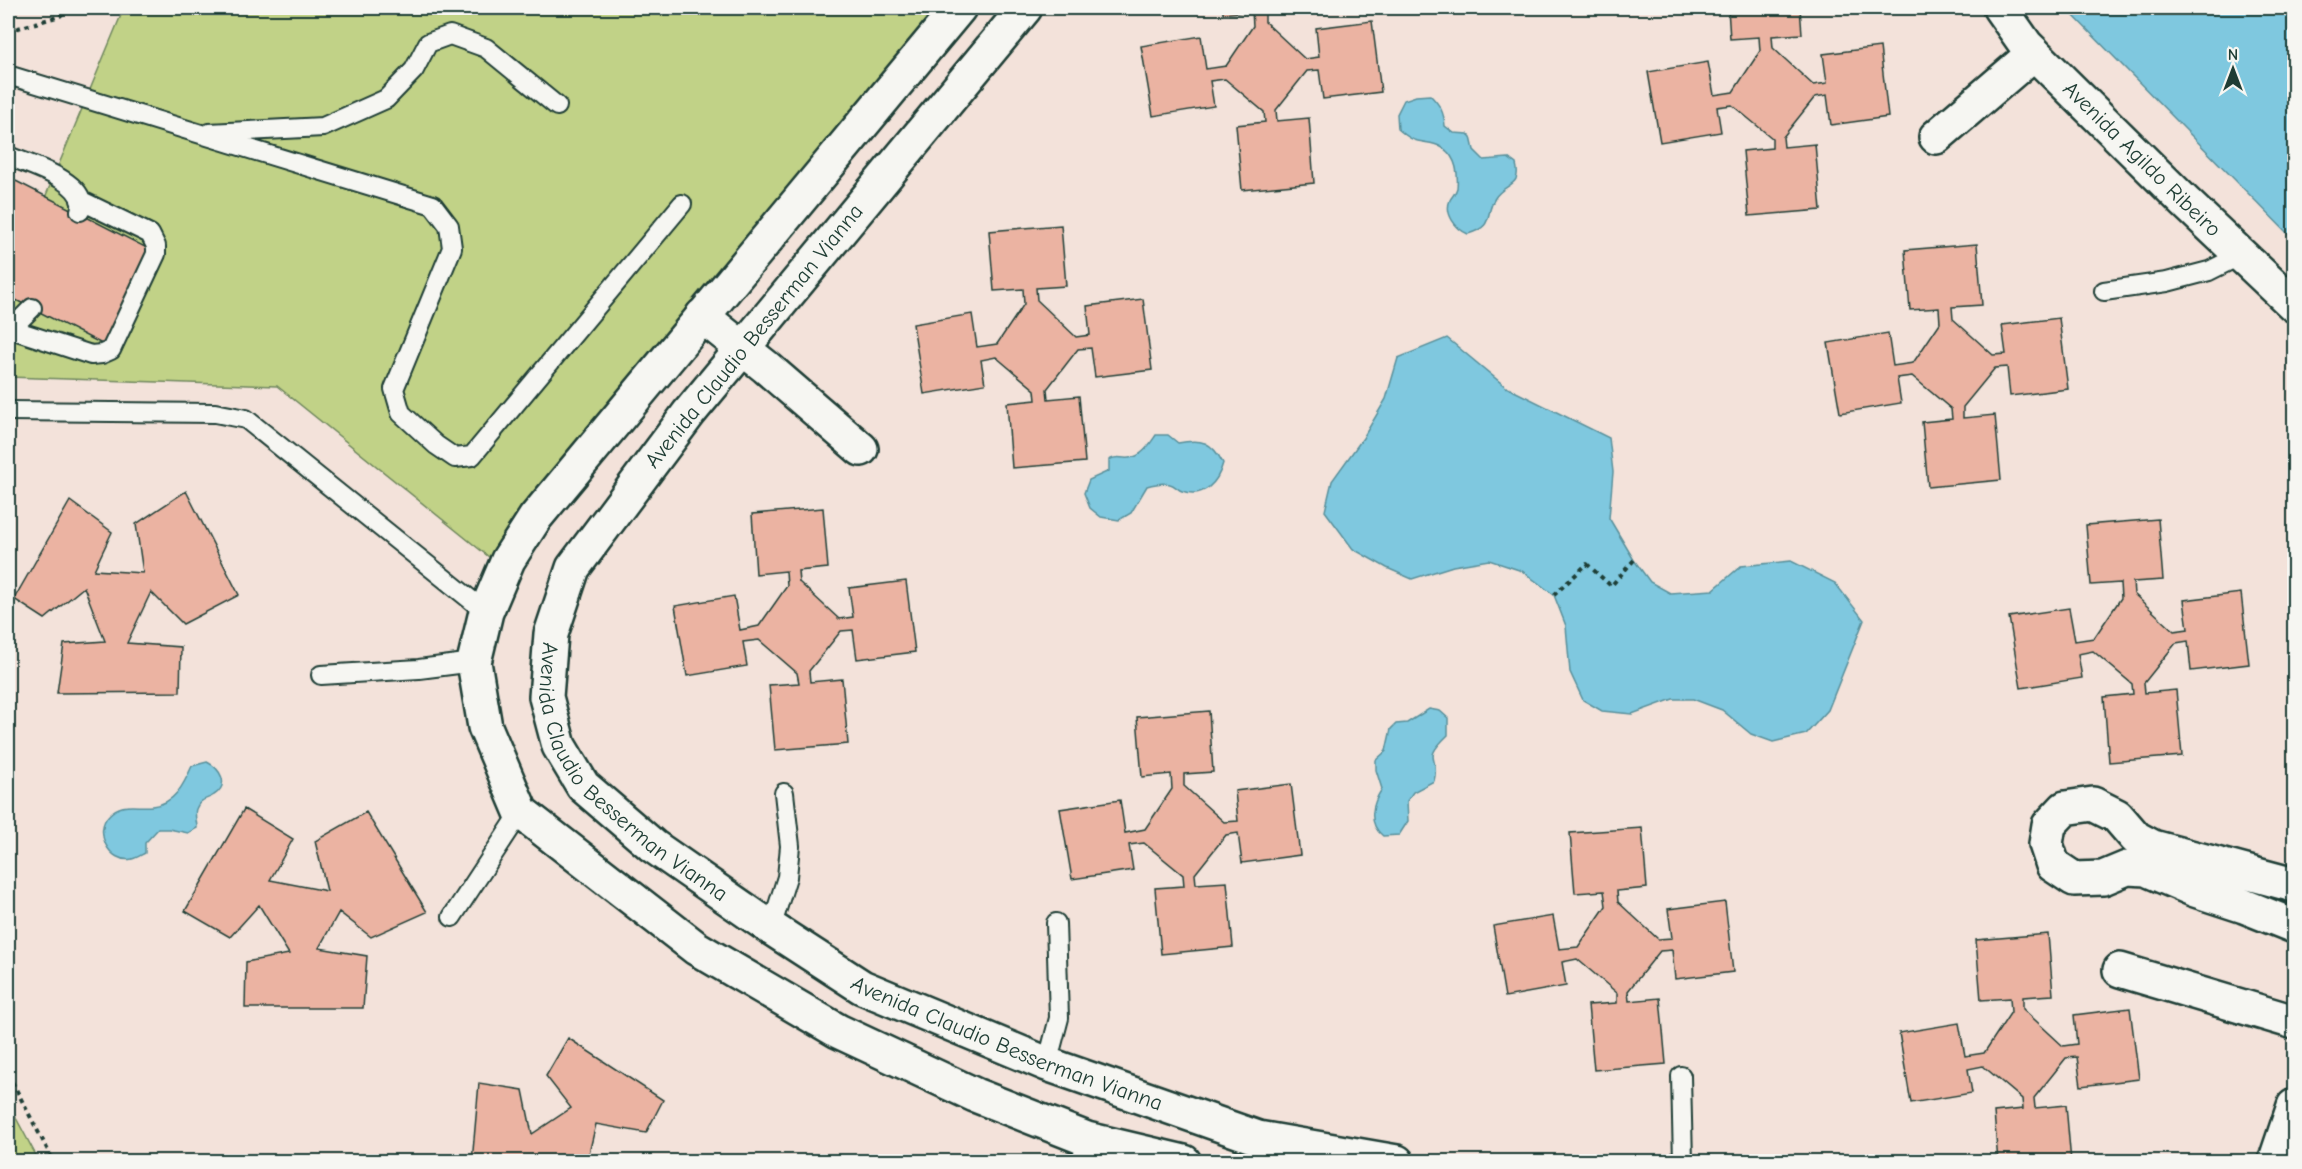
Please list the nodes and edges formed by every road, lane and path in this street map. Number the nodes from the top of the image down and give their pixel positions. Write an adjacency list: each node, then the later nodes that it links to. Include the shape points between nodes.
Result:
1 (12, 8): 6 (path)
2 (68, 8): 7 (path, via 60,16)
3 (959, 8): 19 (street)
4 (1025, 8): 21 (street, Avenida Claudio Besserman Vianna)
5 (2000, 8): 8 (street, Avenida Agildo Ribeiro)
6 (8, 13)
7 (8, 31)
8 (2034, 53): 12 (street); 15 (street, Avenida Agildo Ribeiro)
9 (8, 75): 11 (lane)
10 (557, 106): 11 (lane, via 486,48 450,35 428,43 414,70 386,99 322,127)
11 (195, 134): 14 (lane, via 433,205 450,226 452,248 394,389 401,413 455,458 472,456)
12 (1936, 137)
13 (8, 156): 20 (lane, via 68,182 79,193 80,207 150,234 156,246 156,254 111,350 91,356)
14 (682, 204)
15 (2241, 255): 16 (lane, via 2209,272); 17 (street, Avenida Agildo Ribeiro)
16 (2104, 291)
17 (2295, 305)
18 (32, 308): 20 (lane)
19 (702, 316): 21 (street); 26 (street, via 535,518 508,560)
20 (9, 329)
21 (743, 348): 23 (street); 35 (street, Avenida Claudio Besserman Vianna, via 573,568 550,634 546,697 559,746 584,786 653,846)
22 (8, 411): 26 (lane, via 215,413 246,419)
23 (861, 449)
24 (1634, 560): 25 (path, via 1611,586 1587,564)
25 (1554, 595)
26 (486, 612): 27 (street)
27 (474, 662): 28 (lane); 30 (street, via 485,727)
28 (321, 675)
29 (784, 792): 35 (lane, via 790,846 787,877)
30 (521, 812): 32 (lane); 39 (street, via 696,948)
31 (2295, 885): 34 (street, via 2153,847 2136,838 2117,816 2092,804 2065,808 2049,825 2046,844 2053,866 2074,879 2103,878 2127,868 2145,869)
32 (452, 917)
33 (1056, 923): 40 (lane, via 1059,1018)
34 (2295, 926)
35 (771, 928): 37 (street, Avenida Claudio Besserman Vianna)
36 (2120, 970): 38 (street)
37 (862, 987): 39 (street); 40 (street, Avenida Claudio Besserman Vianna)
38 (2295, 1022)
39 (838, 1031): 44 (street)
40 (1047, 1064): 47 (street, Avenida Claudio Besserman Vianna, via 1258,1138)
41 (8, 1074): 45 (path)
42 (1681, 1076): 48 (lane)
43 (2295, 1106): 49 (street)
44 (1084, 1150): 46 (street)
45 (54, 1161)
46 (1184, 1161)
47 (1397, 1161)
48 (1683, 1161)
49 (2275, 1161)

